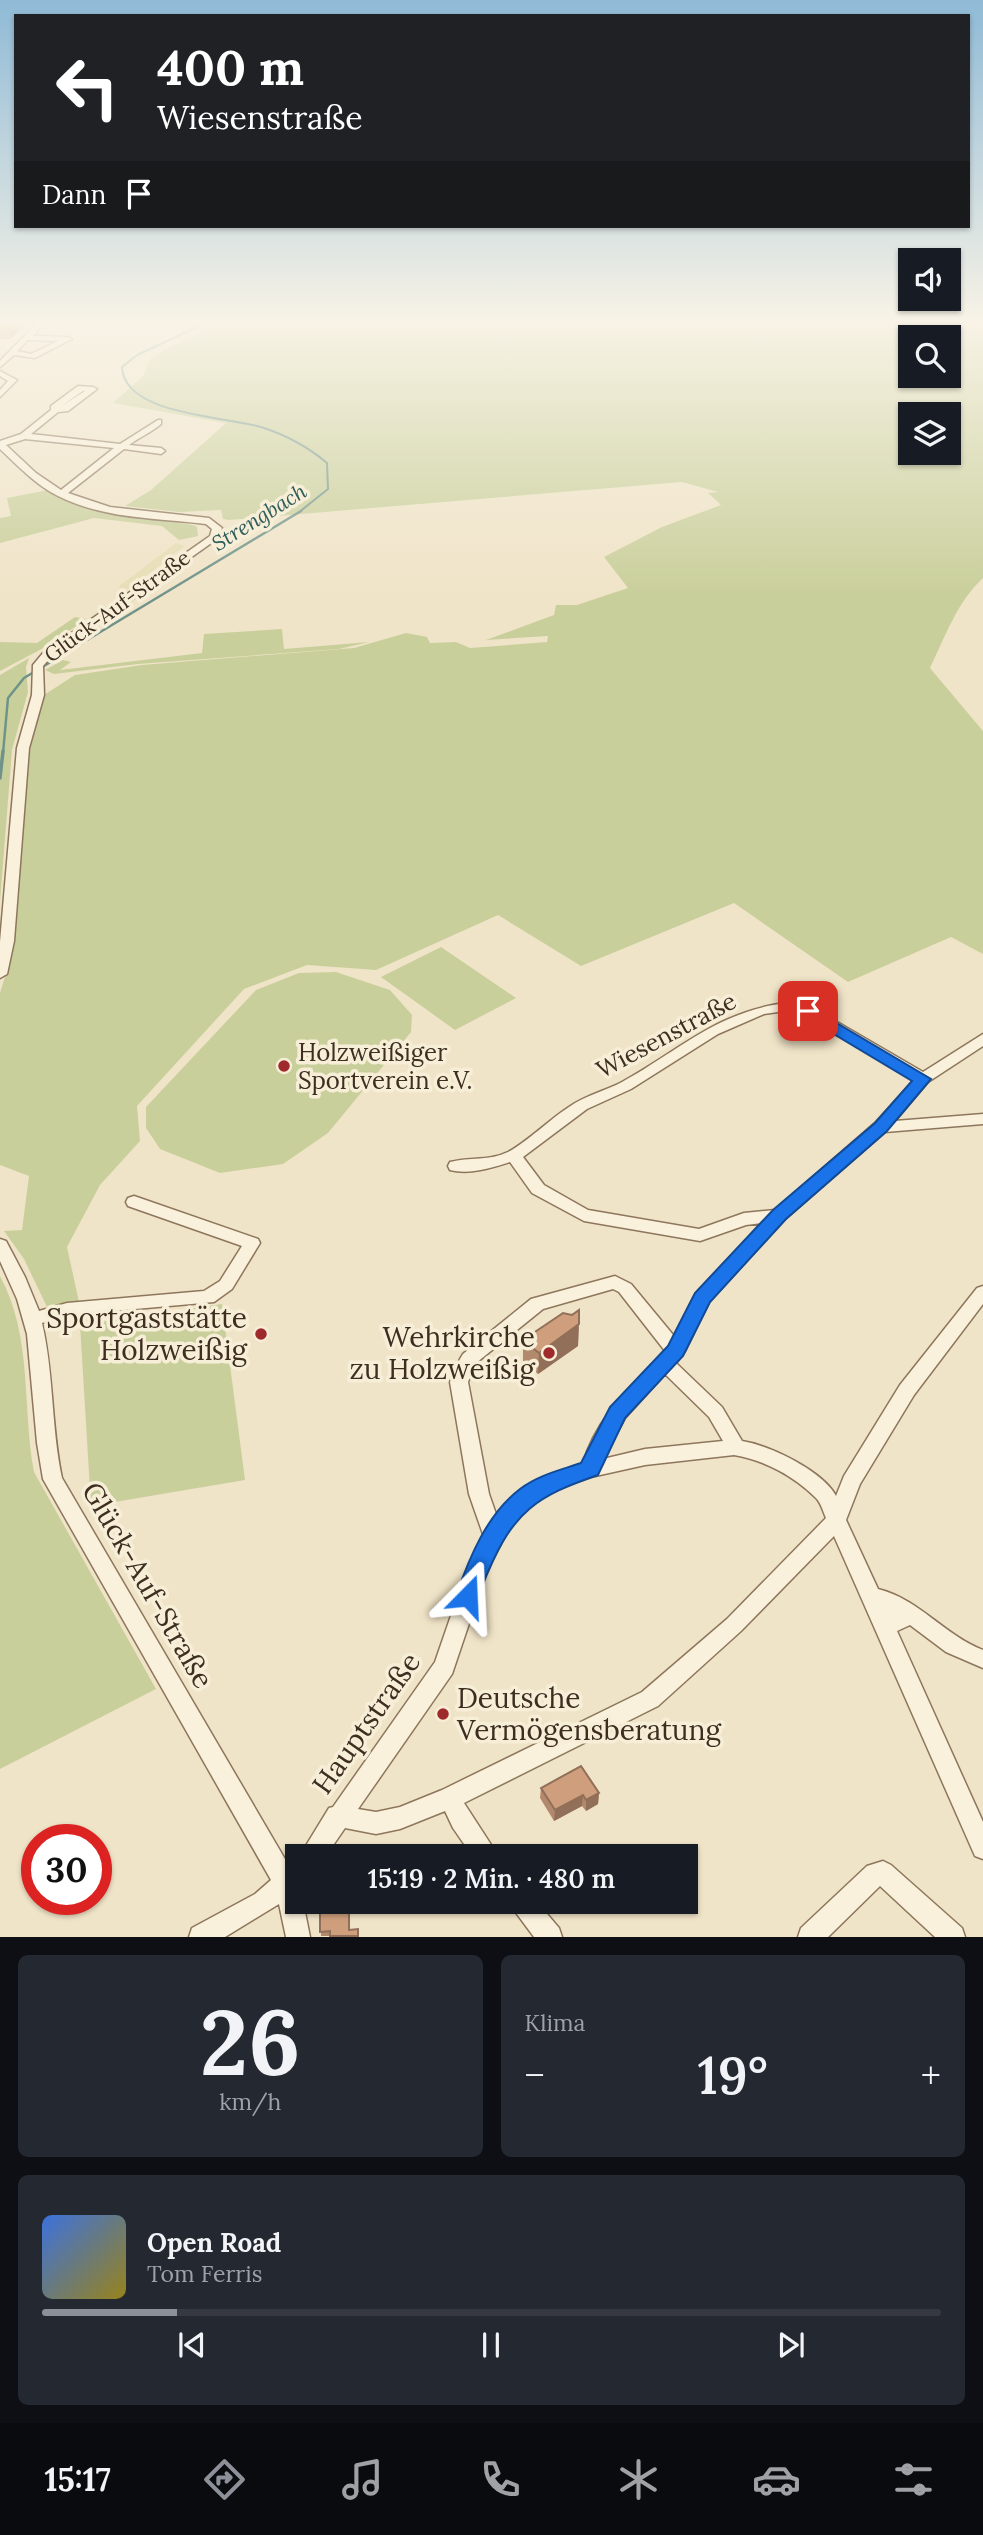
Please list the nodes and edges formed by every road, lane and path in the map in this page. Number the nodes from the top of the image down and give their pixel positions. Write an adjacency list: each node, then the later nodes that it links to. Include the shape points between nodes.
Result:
1 (51, 413): 3 (street)
2 (137, 435): 5 (street)
3 (24, 436): 4 (street); 5 (street)
4 (0, 444): 7 (street, Glück-Auf-Straße)
5 (122, 446): 6 (street); 7 (street)
6 (160, 450)
7 (61, 494): 8 (street, Glück-Auf-Straße, via 99,507 209,521 218,528 214,537 47,655 38,670 38,695 23,748 7,941)
8 (0, 974)
9 (983, 1039): 10 (street)
10 (923, 1079): 12 (street); 13 (street, Wiesenstraße, via 808,1011 794,1006 768,1008 697,1041 625,1086 584,1103)
11 (983, 1119): 12 (street)
12 (881, 1127): 16 (street)
13 (514, 1156): 14 (street, Wiesenstraße); 16 (street, via 538,1189 584,1215 700,1235 744,1219)
14 (456, 1166)
15 (134, 1202): 19 (street, via 252,1243 226,1285 208,1297 67,1309)
16 (779, 1214): 20 (street, via 702,1298)
17 (0, 1245): 19 (street, Glück-Auf-Straße)
18 (983, 1292): 23 (street, via 907,1390 851,1482)
19 (33, 1319): 34 (street, Glück-Auf-Straße, via 53,1479)
20 (670, 1357): 21 (street, via 718,1416); 22 (street, via 618,1413); 24 (street, via 625,1288 615,1282 537,1304 469,1359 459,1382 479,1494)
21 (734, 1447): 22 (street, Hauptstraße, via 645,1457); 23 (street, Hauptstraße, via 757,1451 811,1481 825,1494)
22 (591, 1469): 24 (street, Hauptstraße, via 528,1495 503,1520)
23 (836, 1519): 25 (street, Hauptstraße); 29 (street, via 734,1625 650,1699)
24 (494, 1537): 30 (street, Hauptstraße, via 476,1572 444,1667)
25 (870, 1596): 26 (street, via 883,1598); 27 (street, Hauptstraße)
26 (911, 1615): 27 (street); 28 (street)
27 (884, 1627): 33 (street, Hauptstraße)
28 (983, 1659)
29 (450, 1798): 30 (street, via 390,1821); 32 (street)
30 (337, 1816): 31 (street, Hauptstraße)
31 (319, 1844)
32 (478, 1844)
33 (983, 1848)
34 (285, 1868)
35 (285, 1884): 38 (street)
36 (296, 1914): 39 (street, Glück-Auf-Straße)
37 (531, 1914): 40 (street)
38 (201, 1937)
39 (298, 1937)
40 (550, 1937)
41 (810, 1937): 42 (street, via 875,1874 883,1873)
42 (953, 1937)

